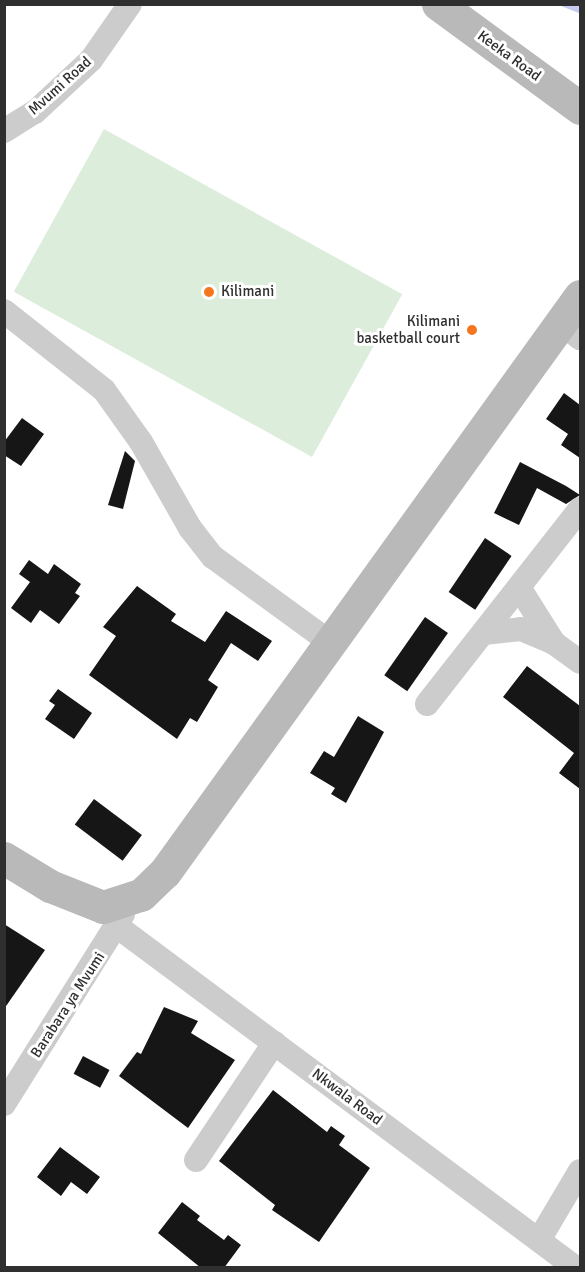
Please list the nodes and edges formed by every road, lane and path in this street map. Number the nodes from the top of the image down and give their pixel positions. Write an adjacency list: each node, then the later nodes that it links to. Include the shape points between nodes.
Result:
1 (130, 4): 4 (street, Mvumi Road, via 91,60 35,112)
2 (438, 4): 3 (street, Keeka Road)
3 (579, 103)
4 (4, 131)
5 (580, 296): 7 (street)
6 (4, 311): 11 (street, via 104,390 141,442 190,528 213,557)
7 (570, 330): 11 (street)
8 (580, 509): 9 (street)
9 (520, 589): 10 (street); 12 (street)
10 (484, 633): 12 (street, via 521,629); 14 (street)
11 (331, 643): 16 (street, via 165,872)
12 (554, 643): 13 (street)
13 (580, 662)
14 (427, 704)
15 (4, 858): 16 (street, Nkwala Road, via 50,886)
16 (118, 912): 17 (street, Nkwala Road); 18 (street, Barabara ya Mvumi)
17 (274, 1042): 19 (street); 21 (street, Nkwala Road)
18 (4, 1104)
19 (196, 1160)
20 (580, 1171): 21 (street)
21 (539, 1240): 22 (street, Nkwala Road)
22 (576, 1268)

